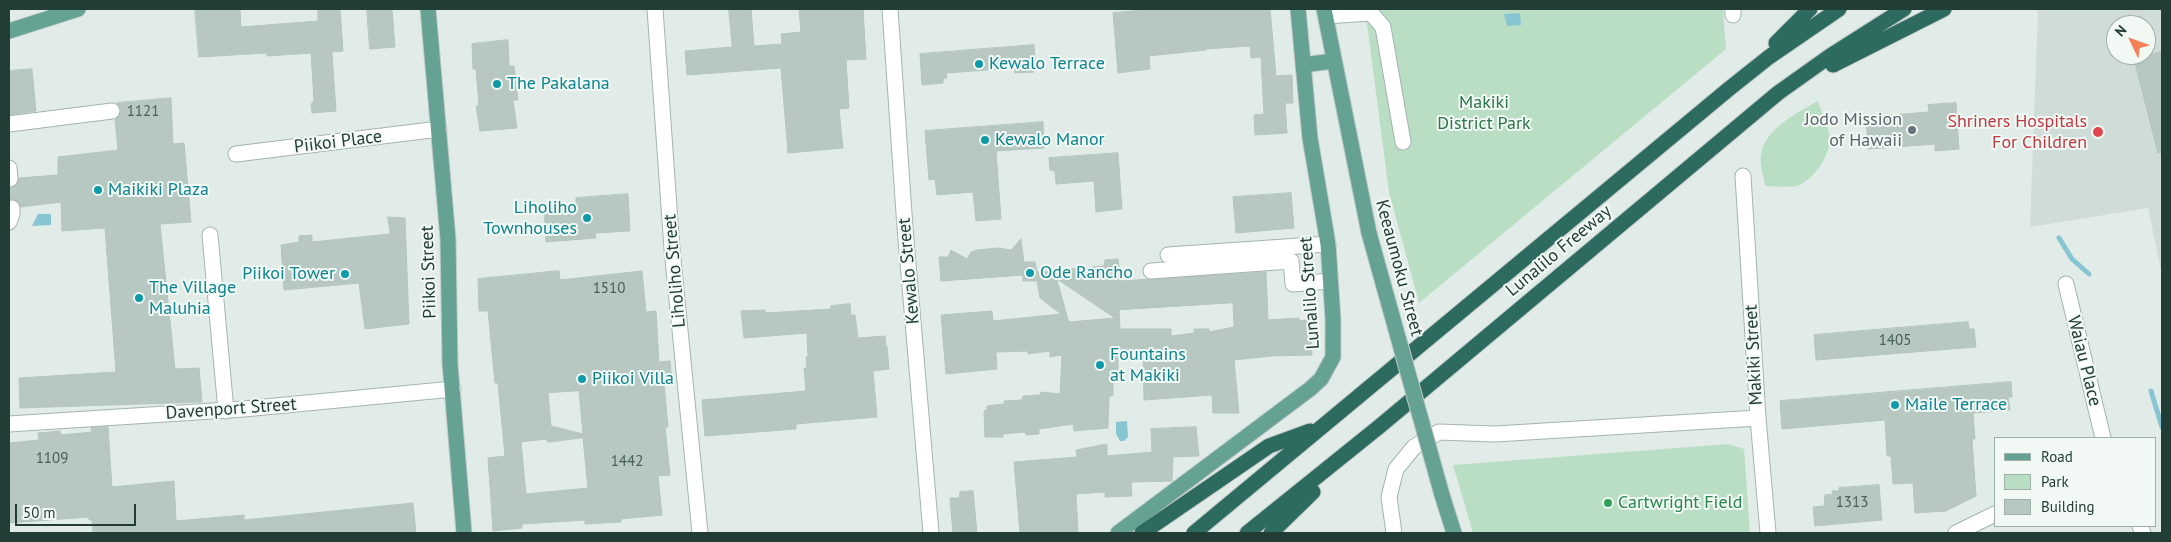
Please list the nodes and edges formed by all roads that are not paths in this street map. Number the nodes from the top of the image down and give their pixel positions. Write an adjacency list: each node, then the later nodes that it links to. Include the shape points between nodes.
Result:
1 (78, 9): 11 (main road)
2 (428, 9): 18 (main road, Piikoi Street)
3 (655, 9): 38 (street, Liholiho Street, via 672,249)
4 (890, 9): 39 (street, Kewalo Street)
5 (1298, 9): 13 (main road, Lunalilo Street)
6 (1810, 9): 14 (highway)
7 (1839, 9): 14 (highway, Lunalilo Freeway)
8 (1904, 9): 15 (highway, Lunalilo Freeway)
9 (1944, 9): 15 (highway)
10 (1324, 12): 12 (main road, Keeaumoku Street); 19 (street, via 1371,13 1382,27)
11 (9, 31)
12 (1333, 61): 13 (main road); 45 (main road, Keeaumoku Street, bridge, via 1368,233)
13 (1303, 65): 23 (main road, Lunalilo Street, via 1310,138)
14 (1730, 88): 33 (highway, Lunalilo Freeway)
15 (1778, 93): 32 (highway, Lunalilo Freeway)
16 (112, 111): 17 (street)
17 (9, 124)
18 (439, 130): 20 (street, Piikoi Place); 28 (main road, Piikoi Street, via 448,239)
19 (1403, 142)
20 (236, 154)
21 (1743, 176): 30 (street, Makiki Street)
22 (210, 235): 29 (street)
23 (1328, 244): 24 (street); 26 (main road, Lunalilo Street)
24 (1168, 255)
25 (1151, 271): 26 (street, via 1292,261 1293,284)
26 (1330, 281): 40 (main road, Lunalilo Street, via 1334,347 1330,365 1321,379)
27 (2066, 284): 34 (street, Waiau Place)
28 (453, 389): 29 (street, Davenport Street); 37 (main road, Piikoi Street)
29 (226, 410): 31 (street, Davenport Street)
30 (1758, 418): 36 (street, via 1496,434 1439,432 1414,447 1396,469 1389,497); 46 (street, Makiki Street)
31 (9, 424)
32 (1380, 426): 43 (highway, Lunalilo Freeway); 44 (highway)
33 (1321, 427): 41 (highway, via 1269,446); 42 (highway, Lunalilo Freeway)
34 (2103, 437)
35 (1994, 514): 47 (street)
36 (1388, 531)
37 (464, 533)
38 (700, 533)
39 (931, 533)
40 (1118, 533)
41 (1142, 533)
42 (1194, 533)
43 (1247, 533)
44 (1272, 533)
45 (1454, 533)
46 (1768, 533)
47 (1956, 533)

